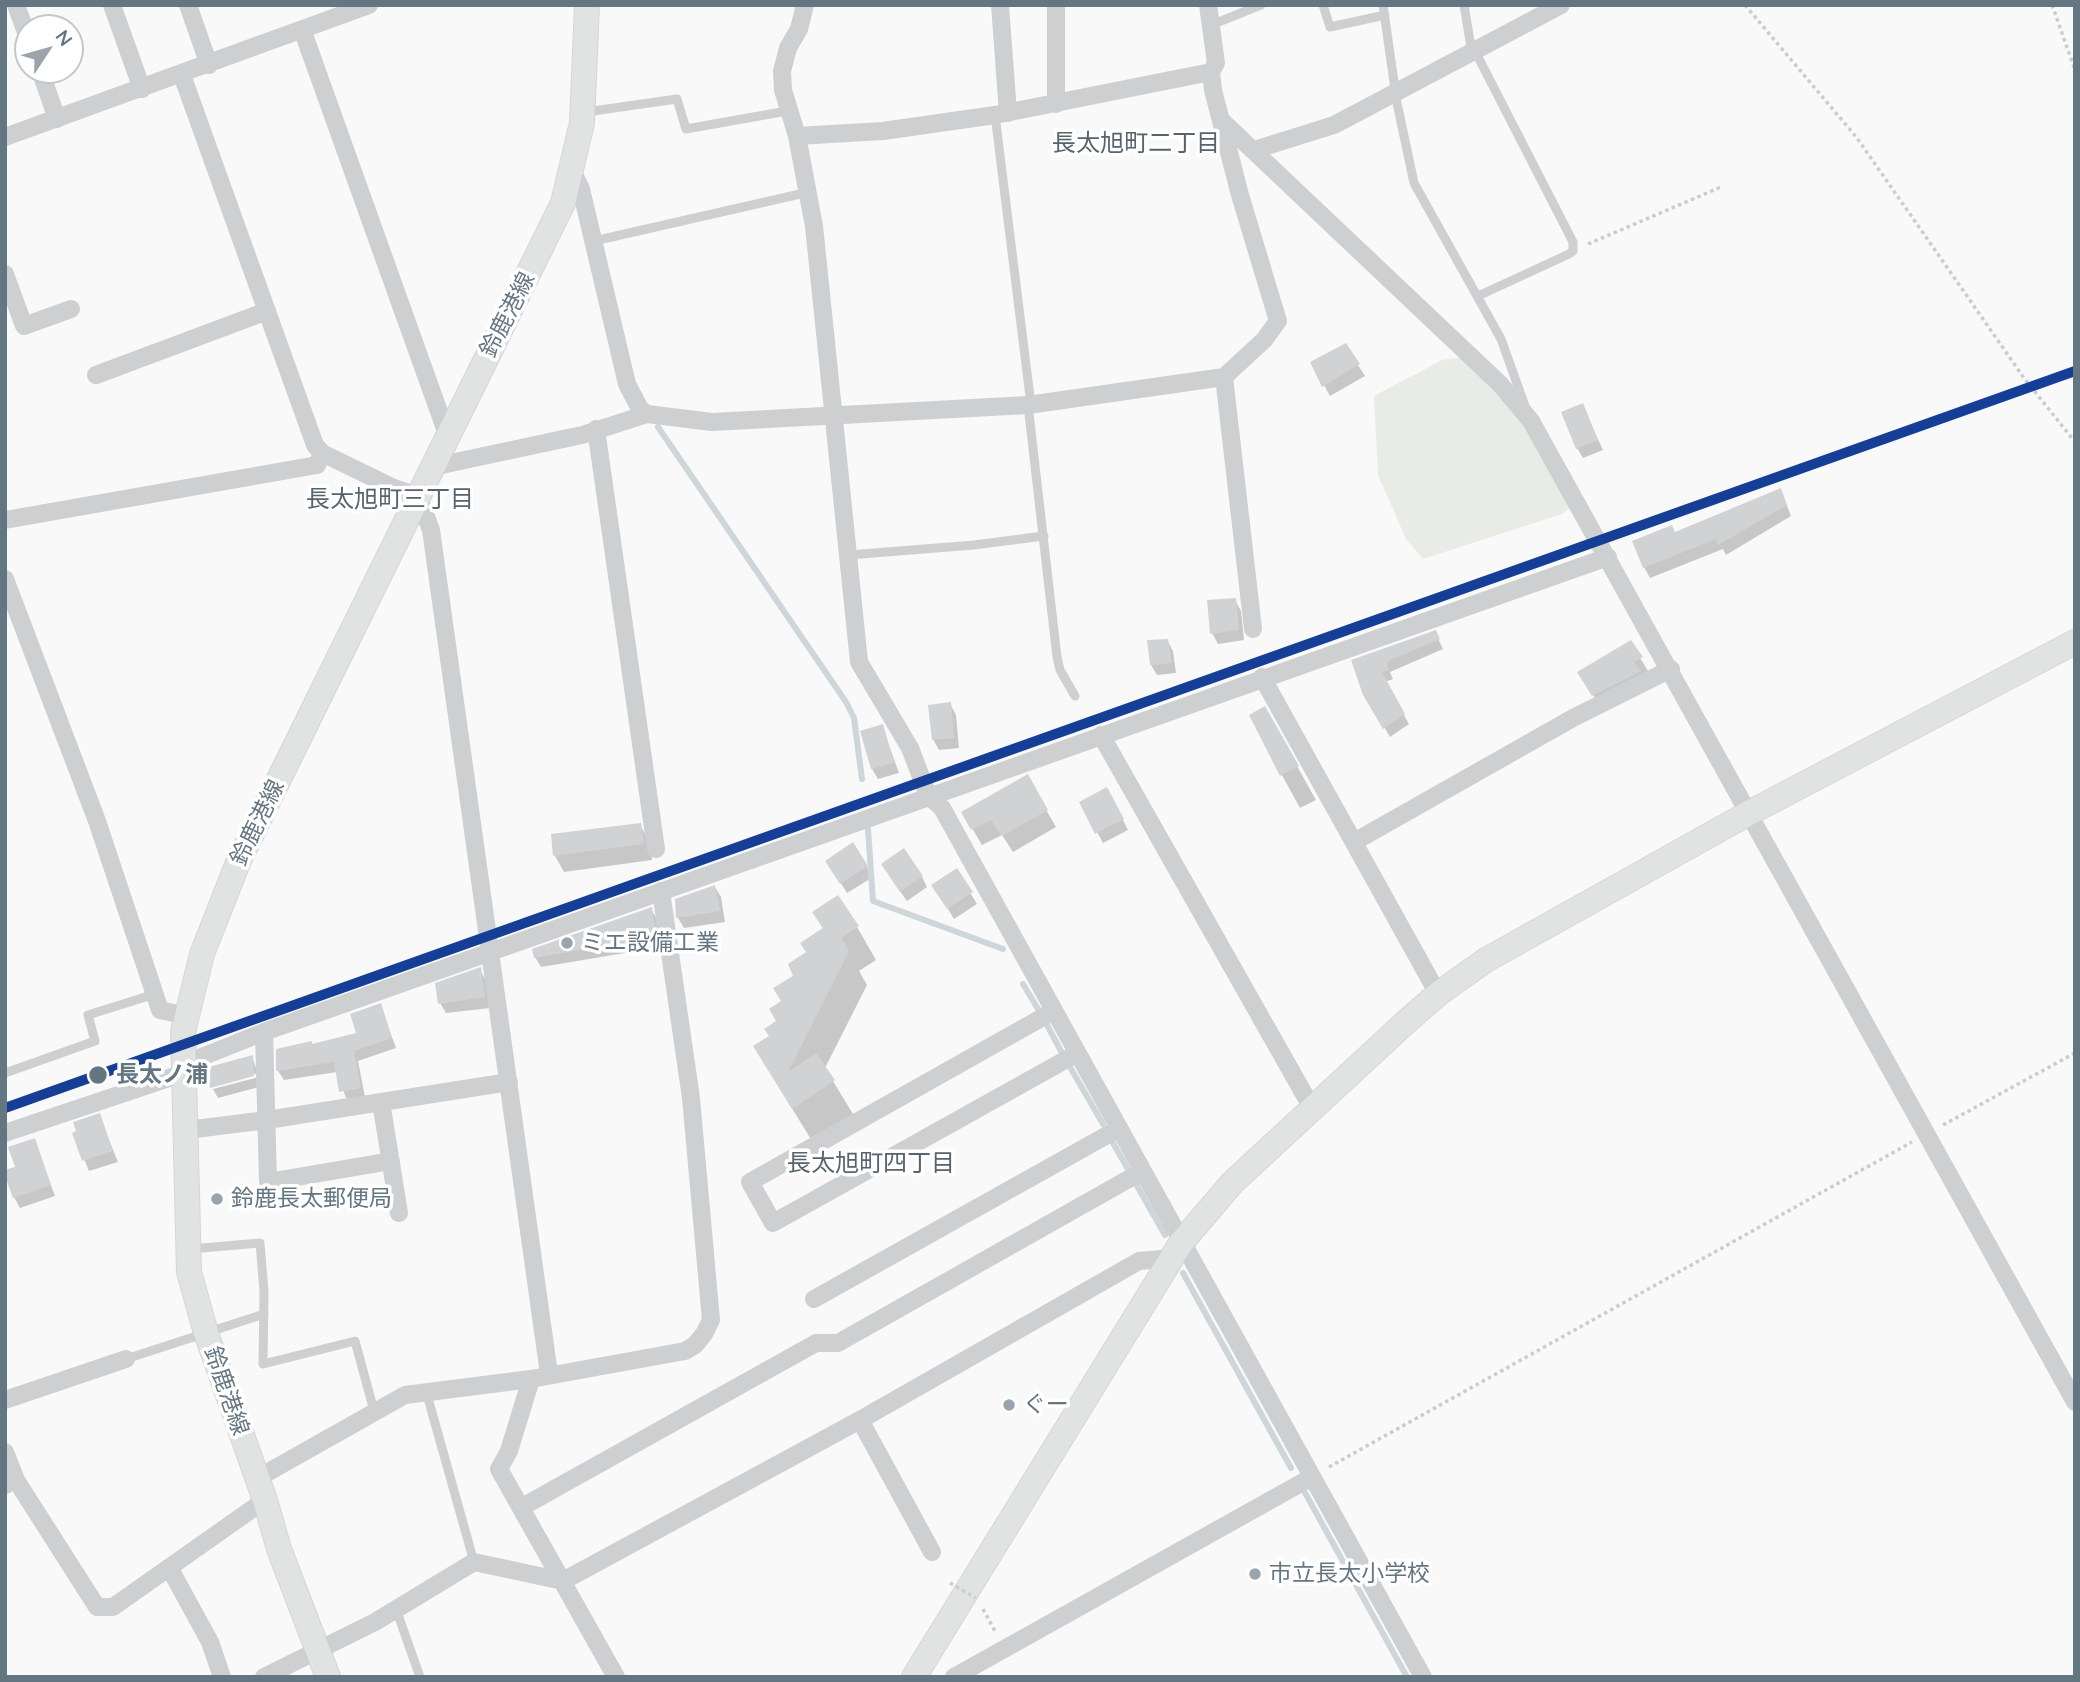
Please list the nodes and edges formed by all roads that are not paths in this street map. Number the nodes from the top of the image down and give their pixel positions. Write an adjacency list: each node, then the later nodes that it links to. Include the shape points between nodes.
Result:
1 (112, 5): 21 (street)
2 (187, 5): 17 (street)
3 (369, 5): 15 (street)
4 (587, 5): 25 (main road, 鈴鹿港線)
5 (805, 5): 24 (street, via 782,71)
6 (1000, 5): 26 (street)
7 (1208, 5): 14 (street)
8 (1261, 5): 14 (lane)
9 (1323, 5): 13 (lane, via 1330,27)
10 (1464, 5): 16 (lane)
11 (1561, 5): 16 (street)
12 (1056, 8): 23 (street)
13 (1384, 10): 22 (lane)
14 (1211, 25): 18 (street, via 1216,63)
15 (303, 32): 17 (street); 46 (street)
16 (1474, 52): 22 (street); 36 (lane, via 1571,235 1573,251)
17 (209, 65): 19 (street)
18 (1211, 72): 23 (street); 28 (street)
19 (182, 75): 21 (street); 38 (street)
20 (45, 84): 27 (street)
21 (142, 89): 27 (street)
22 (1398, 93): 31 (street, via 1334,125); 36 (lane, via 1413,183)
23 (1056, 104): 26 (street)
24 (787, 111): 25 (lane, via 686,129 677,99); 29 (street)
25 (583, 113): 32 (main road, 鈴鹿港線)
26 (1002, 114): 29 (street, via 883,131); 41 (lane)
27 (57, 119): 30 (street)
28 (1222, 121): 31 (street); 40 (street, via 1278,321)
29 (797, 136): 33 (street)
30 (5, 137)
31 (1254, 150): 44 (street, via 1500,384)
32 (573, 173): 34 (street); 46 (main road, 鈴鹿港線, via 534,265)
33 (809, 192): 34 (lane); 43 (street)
34 (594, 241): 42 (street, via 627,384)
35 (5, 274): 37 (street, via 24,326)
36 (1478, 296): 44 (lane, via 1501,339)
37 (71, 309)
38 (267, 311): 39 (street); 47 (street)
39 (96, 374)
40 (1224, 377): 41 (street); 55 (street)
41 (1030, 405): 43 (street); 51 (lane)
42 (647, 414): 43 (street, via 712,422); 45 (street)
43 (833, 417): 52 (street)
44 (1531, 421): 53 (street)
45 (596, 429): 48 (street); 64 (street)
46 (447, 433): 48 (main road, 鈴鹿港線)
47 (322, 453): 49 (street); 50 (street, via 317,465)
48 (432, 467): 49 (main road, 鈴鹿港線)
49 (418, 496): 66 (street, via 431,530); 70 (main road, 鈴鹿港線, via 239,860 202,954)
50 (5, 520)
51 (1044, 536): 52 (lane); 59 (lane, via 1057,657)
52 (849, 555): 61 (street, via 859,662 910,748)
53 (1608, 556): 57 (street); 58 (street)
54 (6, 582): 67 (street, via 97,821)
55 (1253, 629)
56 (2075, 642): 62 (main road)
57 (1671, 669): 62 (street); 63 (street, via 1561,724)
58 (1262, 677): 60 (street); 63 (street)
59 (1075, 696)
60 (1101, 735): 61 (street); 77 (street)
61 (928, 796): 65 (street); 69 (street, via 942,808)
62 (1749, 813): 68 (main road, via 1486,960); 95 (street)
63 (1354, 842): 68 (street)
64 (656, 849)
65 (661, 891): 66 (street); 91 (street, via 691,1098 711,1320 695,1345 685,1351)
66 (491, 952): 71 (street); 75 (street)
67 (155, 994): 70 (street, via 160,1010); 74 (lane, via 89,1016 95,1041)
68 (1438, 994): 77 (main road)
69 (1052, 1012): 72 (street); 72 (street, via 750,1182 773,1223)
70 (187, 1016): 73 (main road, 鈴鹿港線)
71 (264, 1032): 73 (street); 78 (street)
72 (1076, 1054): 79 (street)
73 (184, 1069): 80 (main road, 鈴鹿港線); 81 (street)
74 (5, 1073)
75 (509, 1082): 76 (street); 91 (street)
76 (381, 1102): 78 (street); 82 (street)
77 (1312, 1108): 86 (main road, via 1232,1184)
78 (267, 1121): 80 (street); 82 (street, via 268,1182)
79 (1118, 1129): 83 (street); 87 (street)
80 (187, 1130): 85 (main road, 鈴鹿港線)
81 (5, 1133)
82 (391, 1161): 84 (street)
83 (1141, 1172): 86 (street); 102 (street, via 838,1343 816,1343)
84 (400, 1213)
85 (189, 1249): 88 (lane, via 260,1243); 89 (main road, 鈴鹿港線, via 189,1272)
86 (1176, 1250): 97 (street, via 1139,1261); 99 (street); 114 (main road)
87 (814, 1298)
88 (264, 1314): 89 (lane); 96 (lane, via 263,1364 355,1341)
89 (206, 1333): 90 (lane); 101 (main road, 鈴鹿港線)
90 (126, 1359): 94 (street)
91 (549, 1374): 92 (street)
92 (531, 1379): 93 (street); 102 (street, via 499,1469)
93 (426, 1391): 96 (street, via 405,1395); 104 (lane)
94 (5, 1400)
95 (2075, 1402)
96 (374, 1411): 101 (street)
97 (860, 1420): 103 (street); 106 (street)
98 (5, 1452): 100 (street)
99 (1312, 1477): 115 (street); 116 (street)
100 (10, 1482): 105 (street, via 97,1607 113,1607)
101 (261, 1489): 105 (street); 108 (main road, 鈴鹿港線)
102 (522, 1507): 106 (street)
103 (932, 1552)
104 (474, 1562): 106 (street); 107 (street)
105 (170, 1569): 109 (street, via 210,1642)
106 (563, 1581): 113 (street)
107 (396, 1609): 108 (street); 112 (lane)
108 (318, 1652): 110 (street); 111 (main road, 鈴鹿港線)
109 (222, 1677)
110 (264, 1677)
111 (328, 1677)
112 (420, 1677)
113 (616, 1677)
114 (914, 1677)
115 (954, 1677)
116 (1423, 1677)

